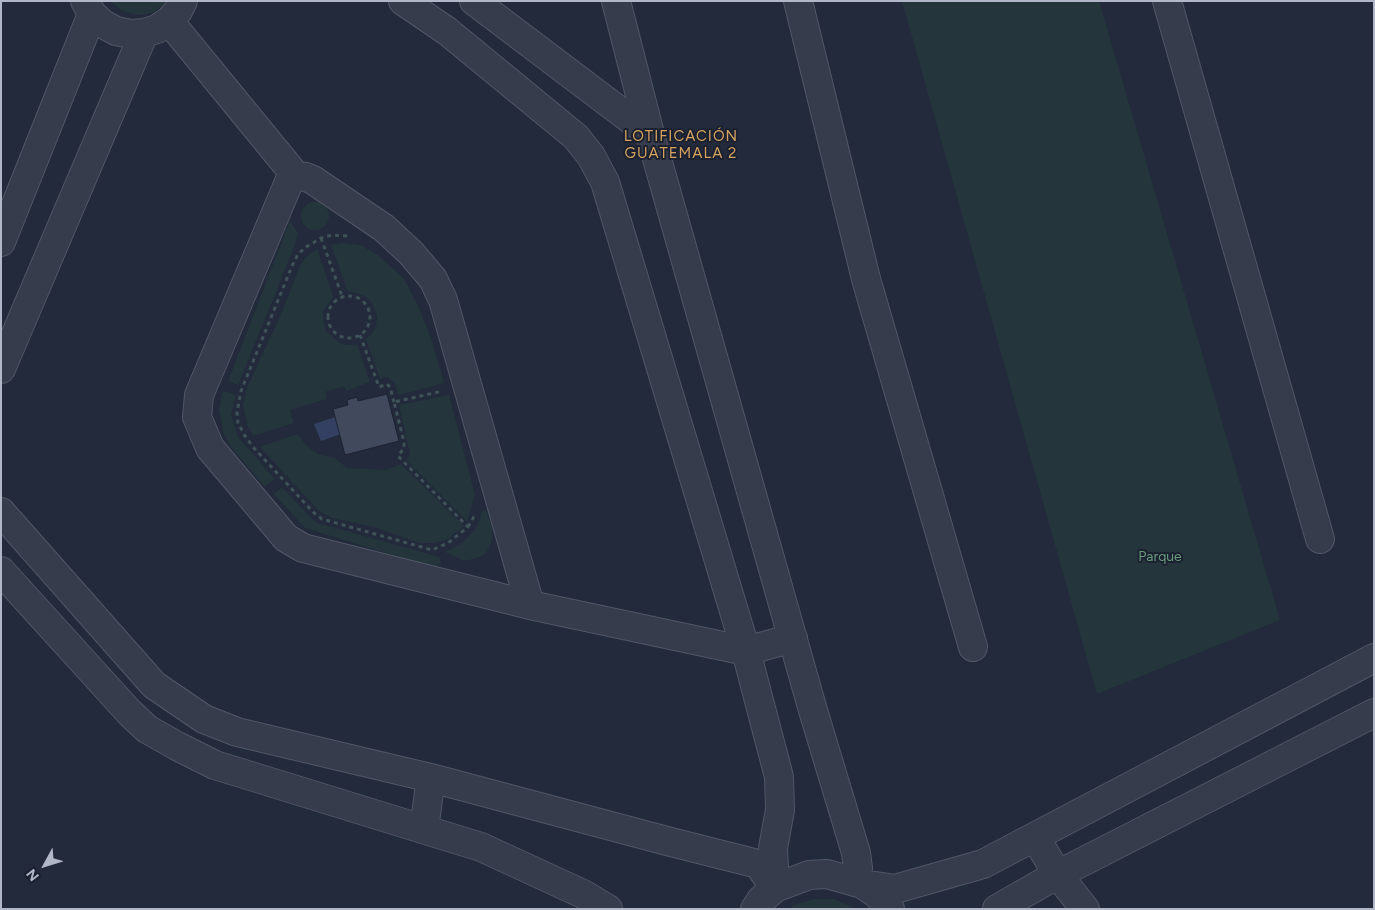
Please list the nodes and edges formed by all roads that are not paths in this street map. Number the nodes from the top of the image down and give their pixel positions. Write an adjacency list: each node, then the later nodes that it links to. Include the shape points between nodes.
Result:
1 (403, 1): 21 (street, via 447,31 569,131 591,156 605,182)
2 (474, 1): 9 (street)
3 (616, 1): 9 (street)
4 (798, 1): 20 (street, via 866,279)
5 (1167, 1): 14 (street)
6 (88, 8): 8 (street, via 103,24 116,31); 11 (street)
7 (176, 11): 8 (street, via 157,29); 10 (street)
8 (144, 33): 12 (street)
9 (650, 134): 19 (street)
10 (296, 176): 17 (street, via 314,180 384,228 433,279 443,300); 17 (street, via 289,182 199,395 197,417 210,448 275,527 303,548)
11 (1, 242)
12 (1, 369)
13 (1, 512): 16 (street)
14 (1320, 539)
15 (1, 571): 18 (street)
16 (68, 587): 18 (street); 24 (street, via 154,685 204,719 237,732)
17 (530, 605): 21 (street)
18 (42, 615): 25 (street, via 129,712 147,729 177,746 215,765)
19 (793, 638): 21 (street); 28 (street, via 856,853)
20 (973, 647)
21 (746, 651): 29 (street, via 779,778 780,810 773,848)
22 (1374, 658): 26 (street)
23 (1374, 713): 27 (street)
24 (431, 778): 25 (street); 29 (street, via 758,864)
25 (424, 829): 30 (street, via 481,847 583,894)
26 (1035, 837): 27 (street); 28 (street, via 983,864 904,886 895,888)
27 (1058, 875): 33 (street); 34 (street)
28 (859, 883): 29 (street, via 827,874 809,875); 32 (street)
29 (775, 888): 31 (street)
30 (608, 909)
31 (755, 909)
32 (890, 909)
33 (997, 909)
34 (1085, 909)

